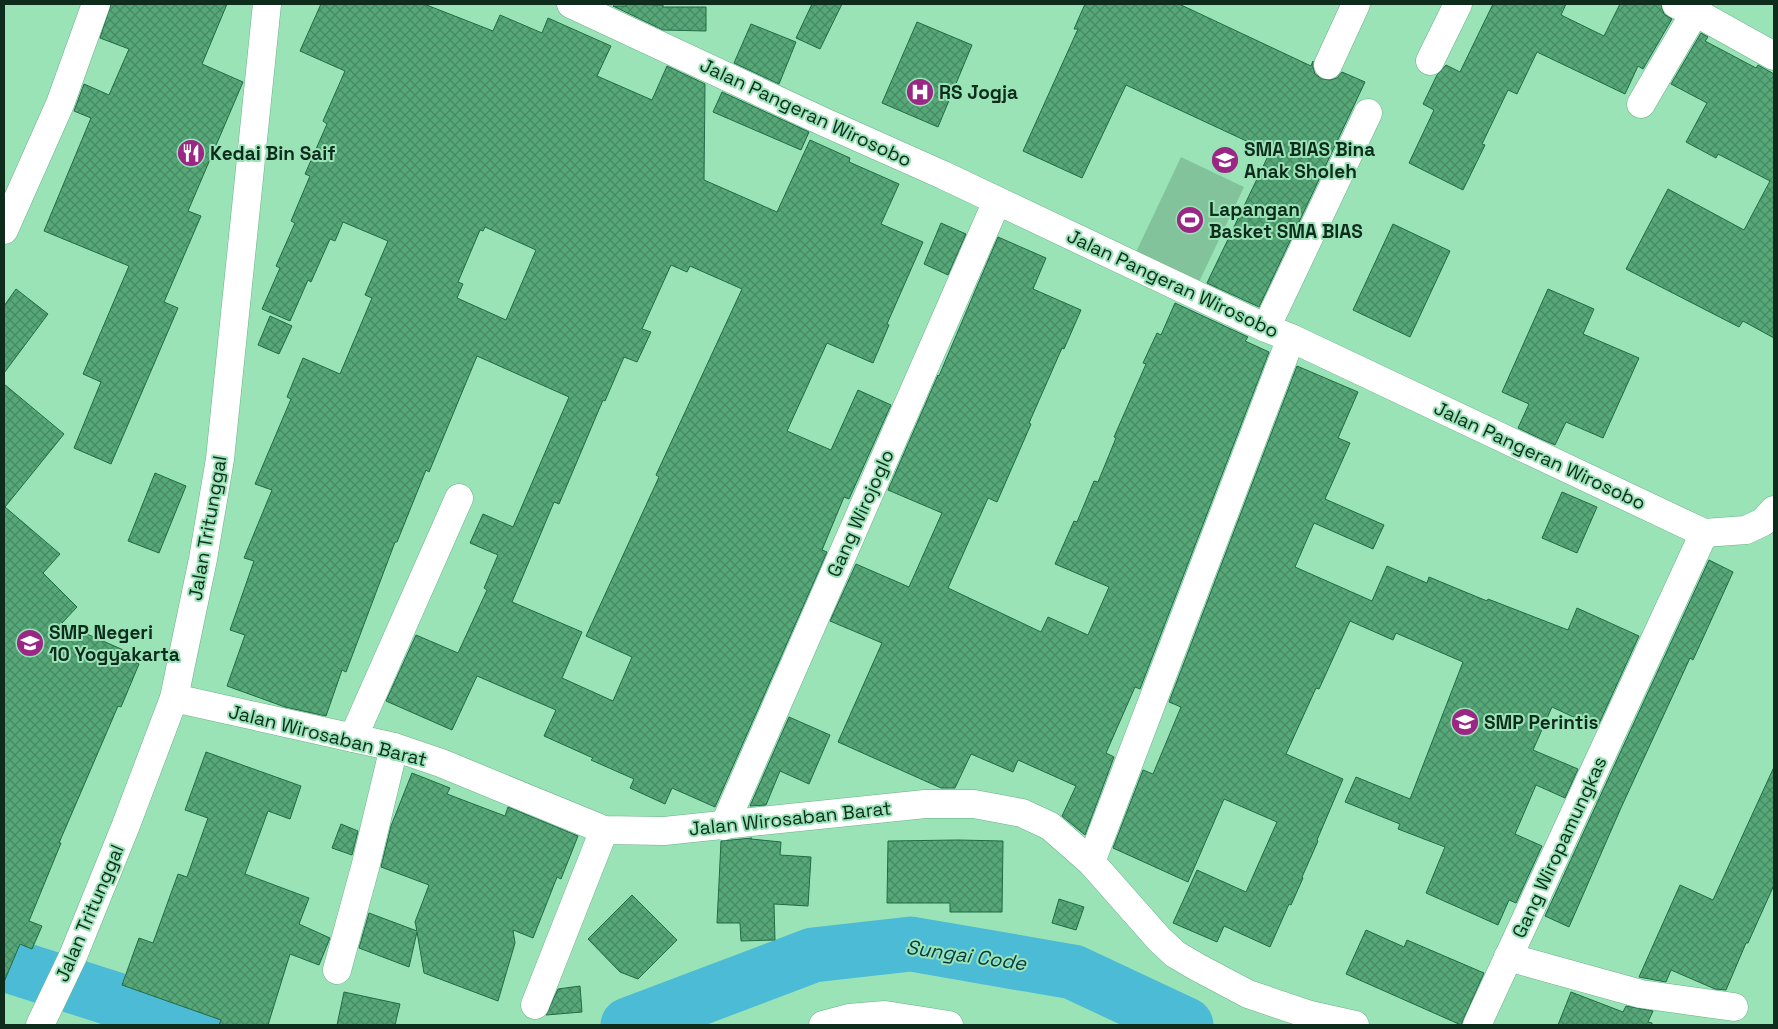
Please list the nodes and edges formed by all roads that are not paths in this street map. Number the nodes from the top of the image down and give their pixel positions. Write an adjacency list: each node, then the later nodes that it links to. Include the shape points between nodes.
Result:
1 (96, 4): 13 (street, via 60,104)
2 (267, 4): 19 (street, Jalan Tritunggal, via 220,459)
3 (571, 4): 12 (street, Jalan Pangeran Wirosobo)
4 (1356, 4): 9 (street)
5 (1458, 4): 8 (street)
6 (1685, 8): 7 (street); 10 (street)
7 (1774, 56)
8 (1430, 61)
9 (1328, 64)
10 (1641, 104)
11 (1368, 113): 14 (street)
12 (997, 201): 14 (street, Jalan Pangeran Wirosobo); 22 (street, Gang Wirojoglo)
13 (4, 230)
14 (1266, 328): 15 (street, Jalan Pangeran Wirosobo)
15 (1291, 338): 18 (street, Jalan Pangeran Wirosobo); 24 (street)
16 (459, 498): 20 (street)
17 (1774, 510): 18 (street, Jalan Pangeran Wirosobo, via 1763,522 1746,530)
18 (1704, 533): 25 (street, Gang Wiropamungkas)
19 (174, 698): 20 (street, Jalan Wirosaban Barat); 29 (street, Jalan Tritunggal, via 73,956)
20 (353, 738): 21 (street, Jalan Wirosaban Barat)
21 (394, 747): 23 (street, Jalan Wirosaban Barat, via 442,763); 26 (street)
22 (724, 826): 23 (street, Jalan Wirosaban Barat, via 664,831); 24 (street, Jalan Wirosaban Barat, via 925,804 974,804 1036,818 1054,829)
23 (604, 830): 27 (street)
24 (1091, 862): 32 (street, Jalan Wirosaban Barat, via 1158,940 1175,954 1248,994 1310,1015)
25 (1508, 957): 28 (street, via 1641,994); 33 (street, Gang Wiropamungkas)
26 (337, 970)
27 (535, 1005)
28 (1734, 1007)
29 (40, 1025)
30 (823, 1025): 31 (street, via 849,1018 885,1015)
31 (949, 1025)
32 (1355, 1025)
33 (1477, 1025)

